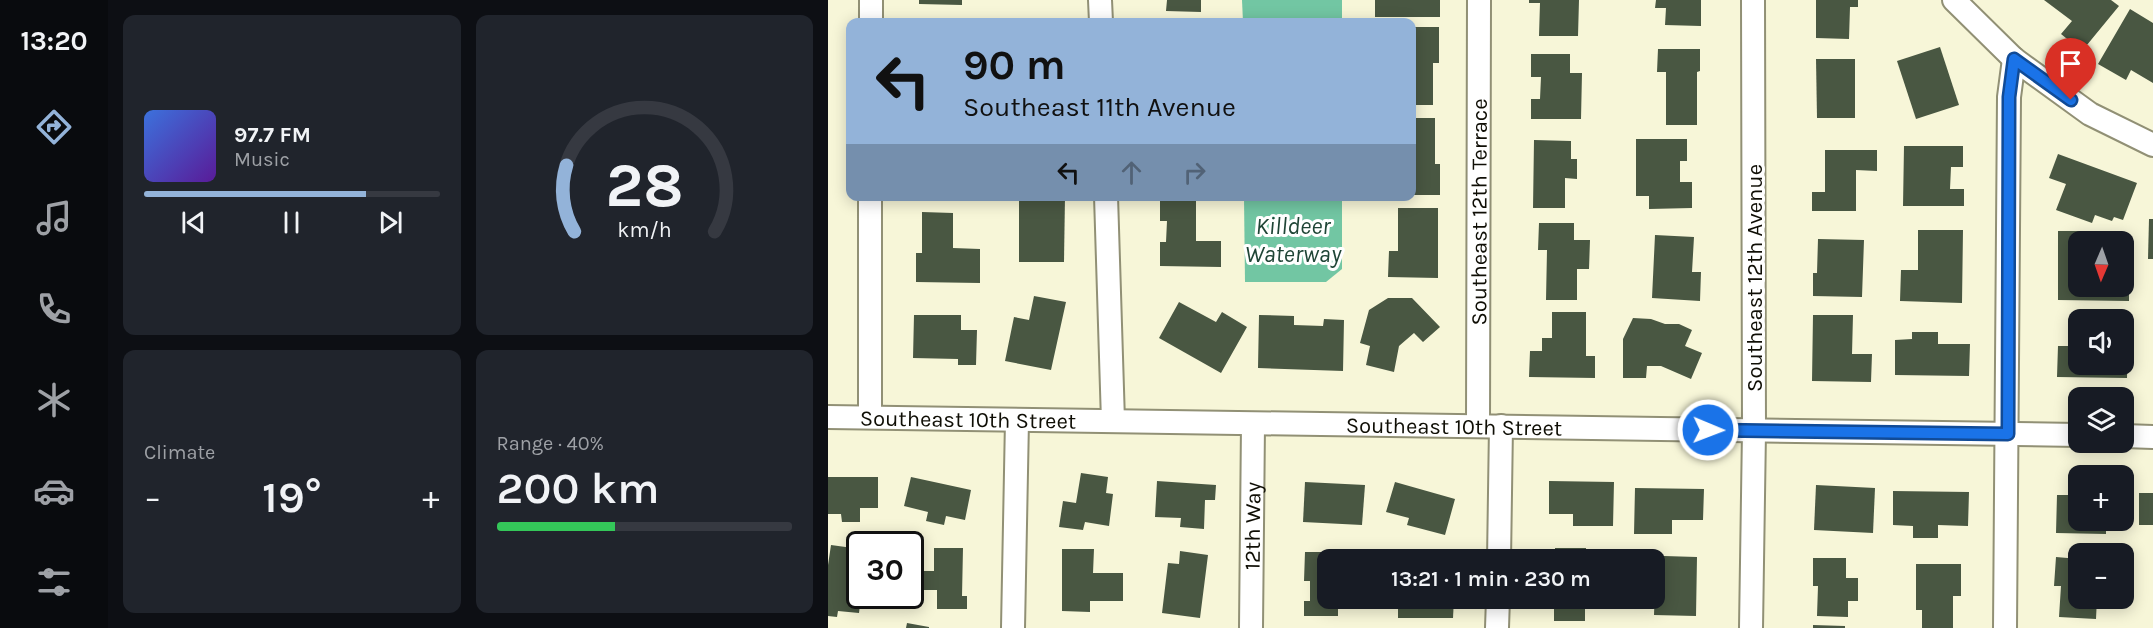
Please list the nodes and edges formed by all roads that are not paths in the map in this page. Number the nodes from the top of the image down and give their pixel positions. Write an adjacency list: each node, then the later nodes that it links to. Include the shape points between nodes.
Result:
1 (871, 0): 6 (street)
2 (1100, 0): 7 (street)
3 (1479, 0): 17 (street, Southeast 12th Terrace)
4 (1754, 0): 19 (street, Southeast 12th Avenue)
5 (1954, 0): 8 (street)
6 (871, 18)
7 (1101, 18)
8 (2014, 59): 9 (street, via 2090,114); 20 (street, via 2009,97)
9 (2153, 145)
10 (870, 201): 12 (street)
11 (1106, 201): 15 (street)
12 (870, 416): 13 (street, Southeast 10th Street); 14 (street, Southeast 10th Street)
13 (828, 417)
14 (1017, 420): 15 (street, Southeast 10th Street); 26 (street)
15 (1113, 421): 16 (street, Southeast 10th Street)
16 (1253, 424): 17 (street, Southeast 10th Street); 27 (street, 12th Way)
17 (1478, 425): 18 (street, Southeast 10th Street)
18 (1501, 426): 19 (street, Southeast 10th Street); 24 (street)
19 (1754, 431): 20 (street, Southeast 10th Street); 29 (street, Southeast 12th Avenue)
20 (2008, 434): 21 (street, Southeast 10th Street); 30 (street)
21 (2068, 435)
22 (2134, 436): 23 (street)
23 (2153, 437)
24 (1498, 549)
25 (1498, 609): 28 (street)
26 (1013, 628)
27 (1251, 628)
28 (1497, 628)
29 (1751, 628)
30 (2005, 628)

